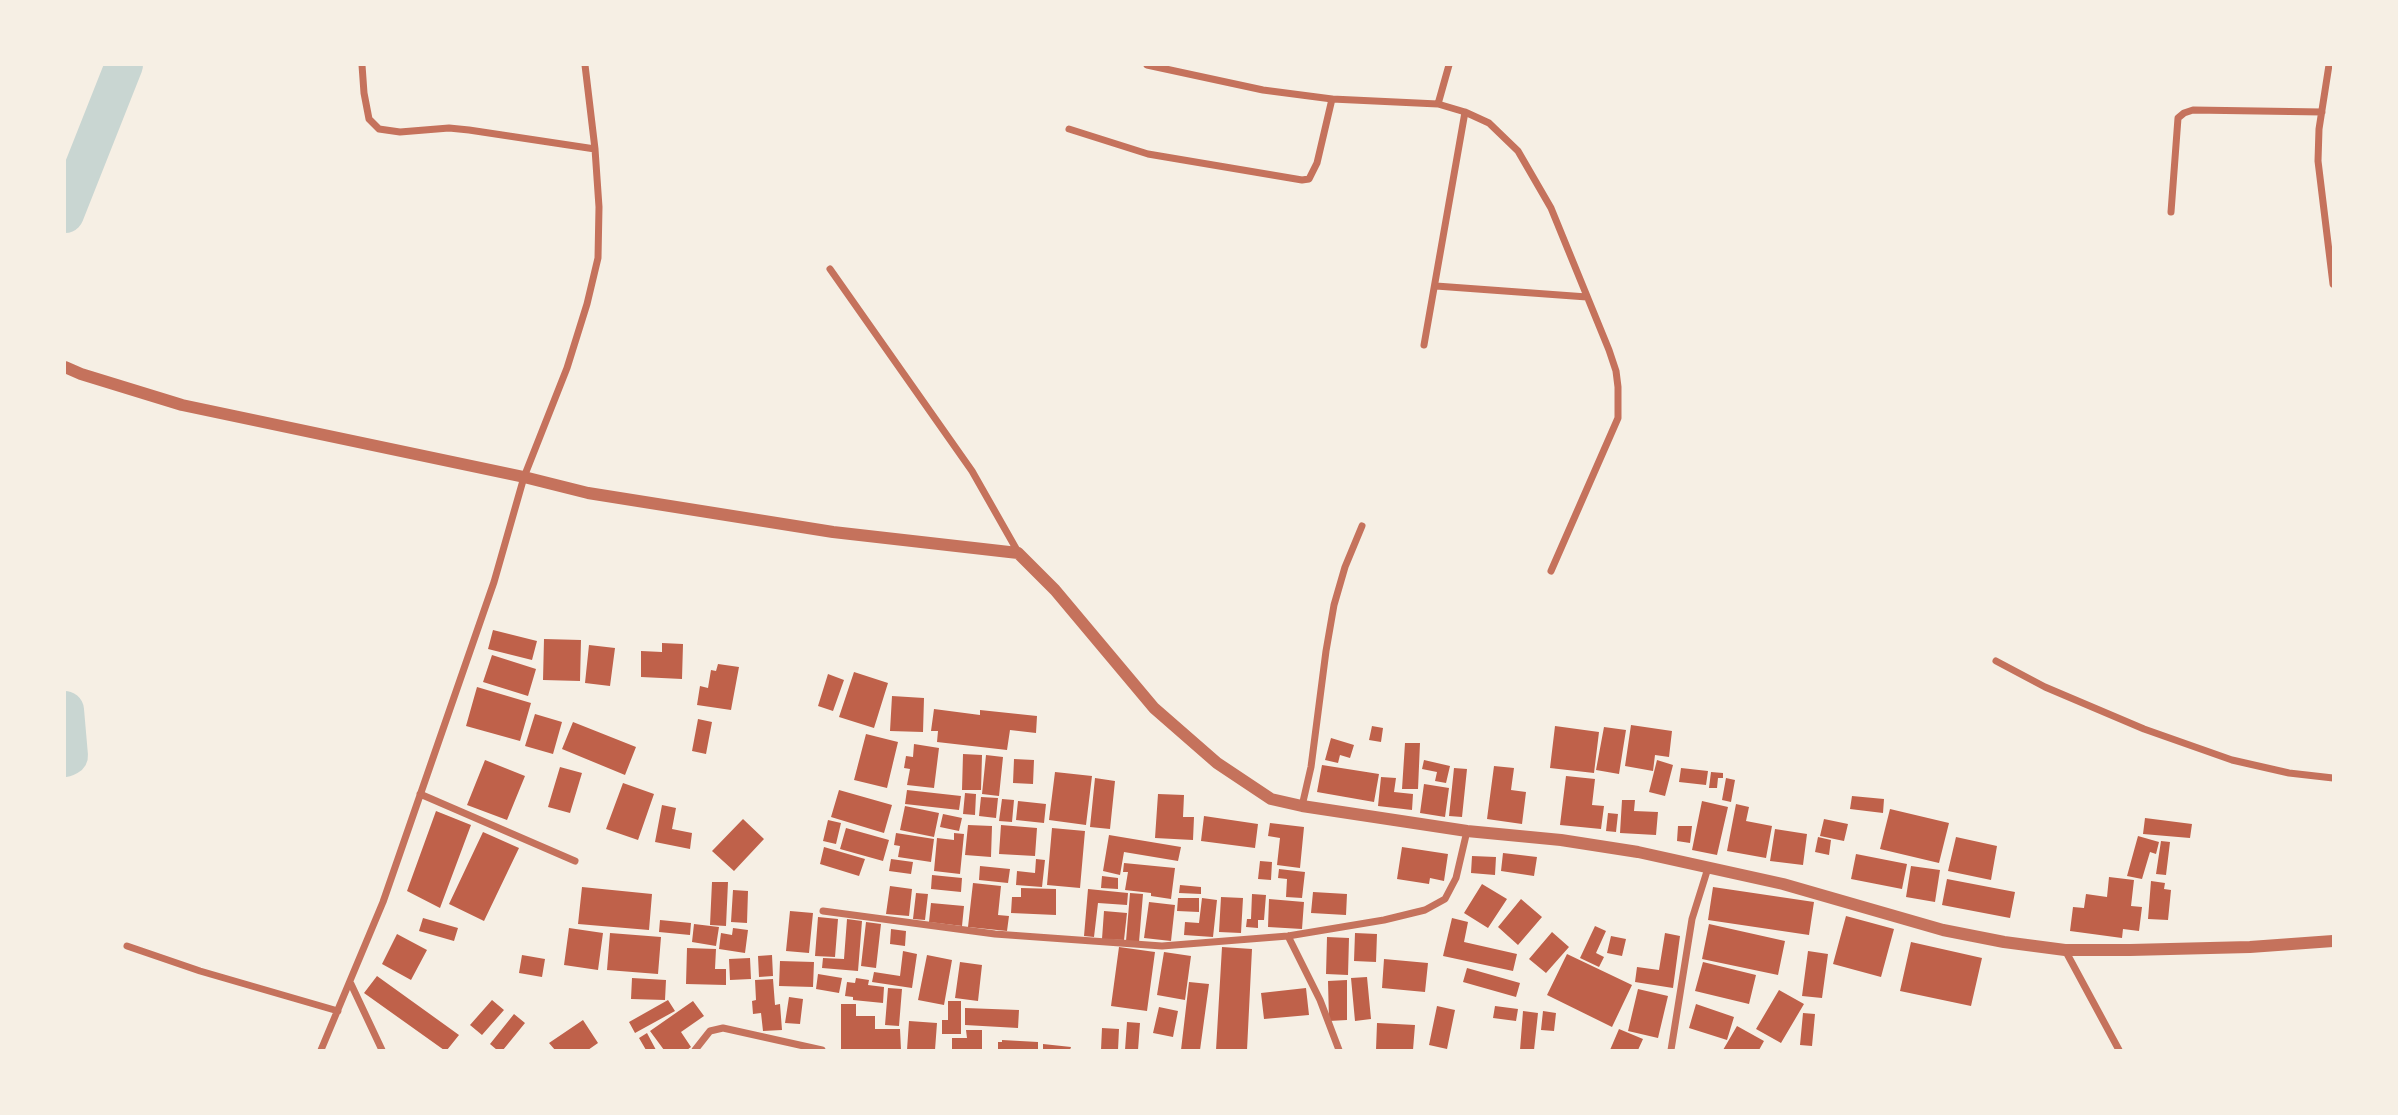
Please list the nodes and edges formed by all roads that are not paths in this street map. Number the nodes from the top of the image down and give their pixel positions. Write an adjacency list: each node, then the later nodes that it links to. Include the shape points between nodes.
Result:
1 (362, 65): 11 (street, via 366,108 379,129 449,128)
2 (584, 65): 11 (street)
3 (1147, 65): 6 (street, via 1263,90)
4 (1448, 65): 7 (street)
5 (2329, 65): 8 (street)
6 (1332, 99): 7 (street); 10 (street, via 1317,163 1308,179 1302,180 1148,154)
7 (1438, 104): 9 (street)
8 (2322, 112): 12 (street, via 2184,113 2178,118); 14 (street, via 2318,161)
9 (1465, 113): 15 (street); 16 (street, via 1489,123 1518,151 1551,208)
10 (1069, 128)
11 (595, 149): 19 (street, via 598,258 567,368)
12 (2171, 212)
13 (830, 269): 21 (street, via 972,471)
14 (2333, 285)
15 (1436, 286): 16 (street); 17 (street)
16 (1587, 297): 22 (street, via 1616,371 1618,418)
17 (1424, 345)
18 (65, 367): 19 (street, via 182,405)
19 (524, 477): 21 (street, via 588,493 760,521); 25 (street, via 494,582)
20 (1362, 526): 26 (street, via 1334,605)
21 (1018, 553): 26 (street, via 1154,708 1187,738 1253,789 1271,799)
22 (1551, 571)
23 (1996, 661): 24 (street, via 2144,729 2232,760)
24 (2333, 778)
25 (420, 794): 28 (street); 35 (street)
26 (1302, 806): 27 (street)
27 (1467, 831): 29 (street, via 1561,840); 31 (street, via 1456,878 1445,899 1425,910 1384,920)
28 (575, 861)
29 (1708, 868): 34 (street, via 1783,884 1943,930); 42 (street, via 1692,919)
30 (823, 911): 31 (street, via 995,934 1162,946)
31 (1288, 936): 41 (street)
32 (2333, 941): 34 (street, via 2180,950)
33 (127, 946): 36 (street)
34 (2065, 950): 43 (street)
35 (351, 984): 36 (street); 38 (street)
36 (338, 1011): 37 (street)
37 (321, 1050)
38 (382, 1050)
39 (695, 1050): 40 (street, via 710,1031 723,1028)
40 (822, 1050)
41 (1339, 1050)
42 (1671, 1050)
43 (2119, 1050)

